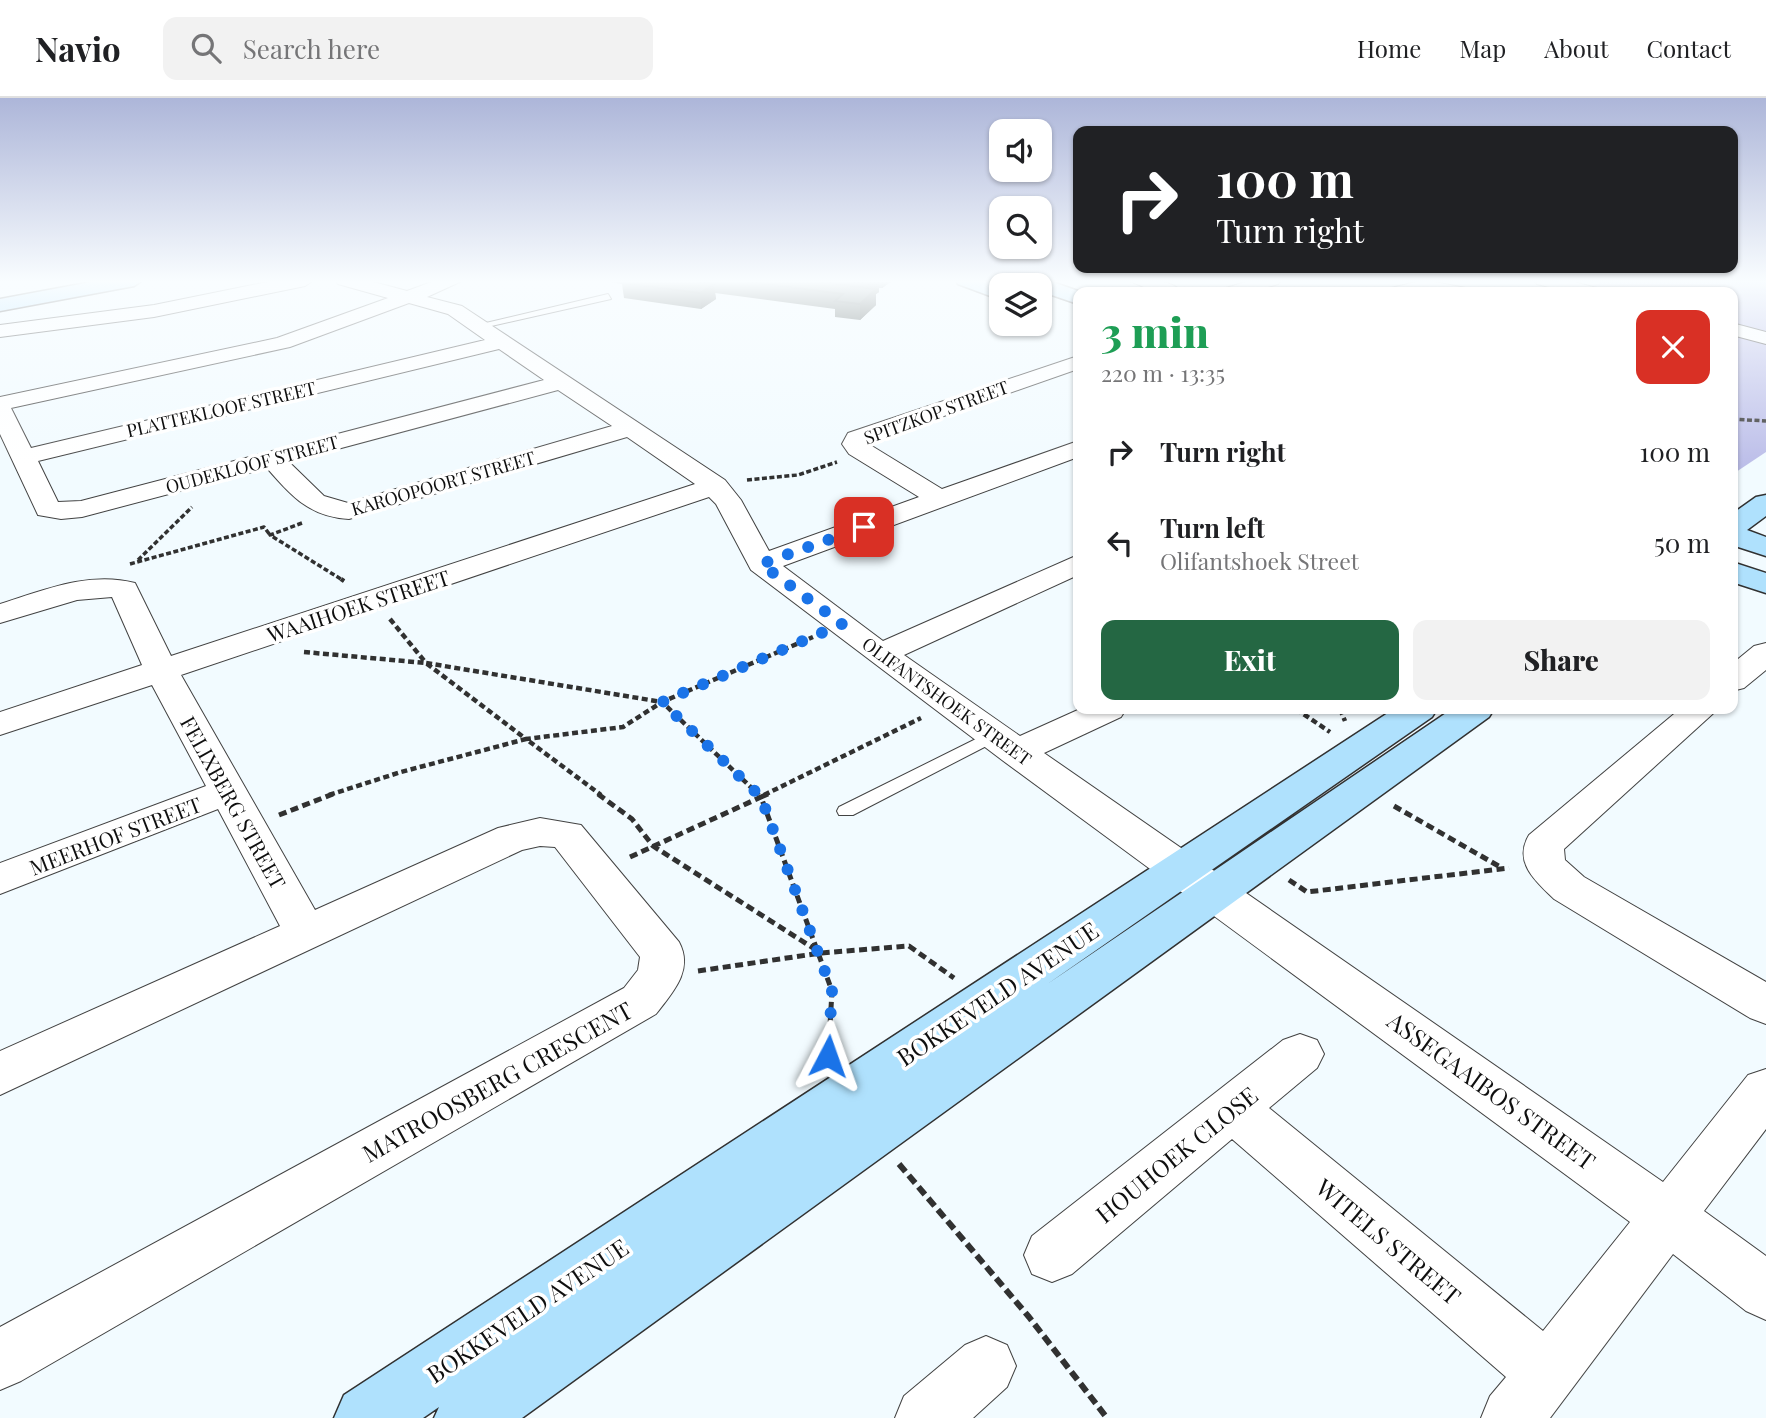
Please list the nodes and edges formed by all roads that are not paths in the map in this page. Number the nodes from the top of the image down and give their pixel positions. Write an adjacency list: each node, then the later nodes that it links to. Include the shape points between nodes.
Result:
1 (287, 342): 5 (street)
2 (502, 342): 4 (street, OLIFANTSHOEK STREET); 8 (street, PLATTEKLOOF STREET)
3 (1071, 370): 13 (street, SPITZKOP STREET, via 857,438 856,447)
4 (561, 382): 6 (street, OLIFANTSHOEK STREET); 9 (street, OUDEKLOOF STREET)
5 (0, 406): 8 (street, OUDEKLOOF STREET)
6 (631, 428): 9 (street, KAROOPOORT STREET, via 349,512 318,508); 11 (street, OLIFANTSHOEK STREET)
7 (1073, 450): 13 (street)
8 (23, 457): 9 (street, OUDEKLOOF STREET, via 48,509 61,511)
9 (273, 459)
10 (1766, 475): 12 (street)
11 (729, 484): 18 (street, OLIFANTSHOEK STREET, via 728,500); 25 (street, WAAIHOEK STREET)
12 (1738, 494)
13 (941, 499): 18 (street)
14 (1766, 503): 15 (street)
15 (1738, 524)
16 (1738, 537): 17 (street)
17 (1766, 547)
18 (761, 564): 23 (street, OLIFANTSHOEK STREET)
19 (1073, 566): 23 (street)
20 (1738, 573): 21 (street)
21 (1766, 584)
22 (0, 614): 25 (street, FELIXBERG STREET, via 83,590 124,589)
23 (880, 654): 32 (street, OLIFANTSHOEK STREET)
24 (1763, 659): 26 (street)
25 (161, 670): 31 (street, WAAIHOEK STREET); 33 (street, FELIXBERG STREET)
26 (1738, 677)
27 (1094, 714): 32 (street)
28 (1413, 714): 36 (street, BOKKEVELD AVENUE)
29 (1469, 714): 36 (street, BOKKEVELD AVENUE, via 1260,860)
30 (1695, 714): 38 (street, via 1543,845 1545,866 1569,888)
31 (0, 724)
32 (1005, 744): 34 (lane); 36 (street, OLIFANTSHOEK STREET)
33 (229, 790): 35 (street, MEERHOF STREET); 37 (street, FELIXBERG STREET)
34 (846, 811)
35 (0, 879)
36 (1199, 880): 43 (street, BOKKEVELD AVENUE); 43 (street, BOKKEVELD AVENUE, via 986,1001); 44 (street, ASSEGAAIBOS STREET)
37 (306, 934): 40 (street); 47 (street, MATROOSBERG CRESCENT, via 512,838 540,832 567,835 663,954 660,976 640,1001)
38 (1766, 1005)
39 (1300, 1054): 42 (street, HOUHOEK CLOSE)
40 (0, 1074)
41 (1766, 1090): 44 (street)
42 (1233, 1109): 45 (street, HOUHOEK CLOSE); 49 (street, WITELS STREET)
43 (856, 1116): 50 (street, BOKKEVELD AVENUE); 51 (street, BOKKEVELD AVENUE)
44 (1668, 1217): 46 (street, ASSEGAAIBOS STREET); 49 (street)
45 (1052, 1255)
46 (1766, 1291)
47 (0, 1360)
48 (986, 1366): 52 (street)
49 (1546, 1373): 53 (street)
50 (367, 1418)
51 (467, 1418)
52 (926, 1418)
53 (1511, 1418)

